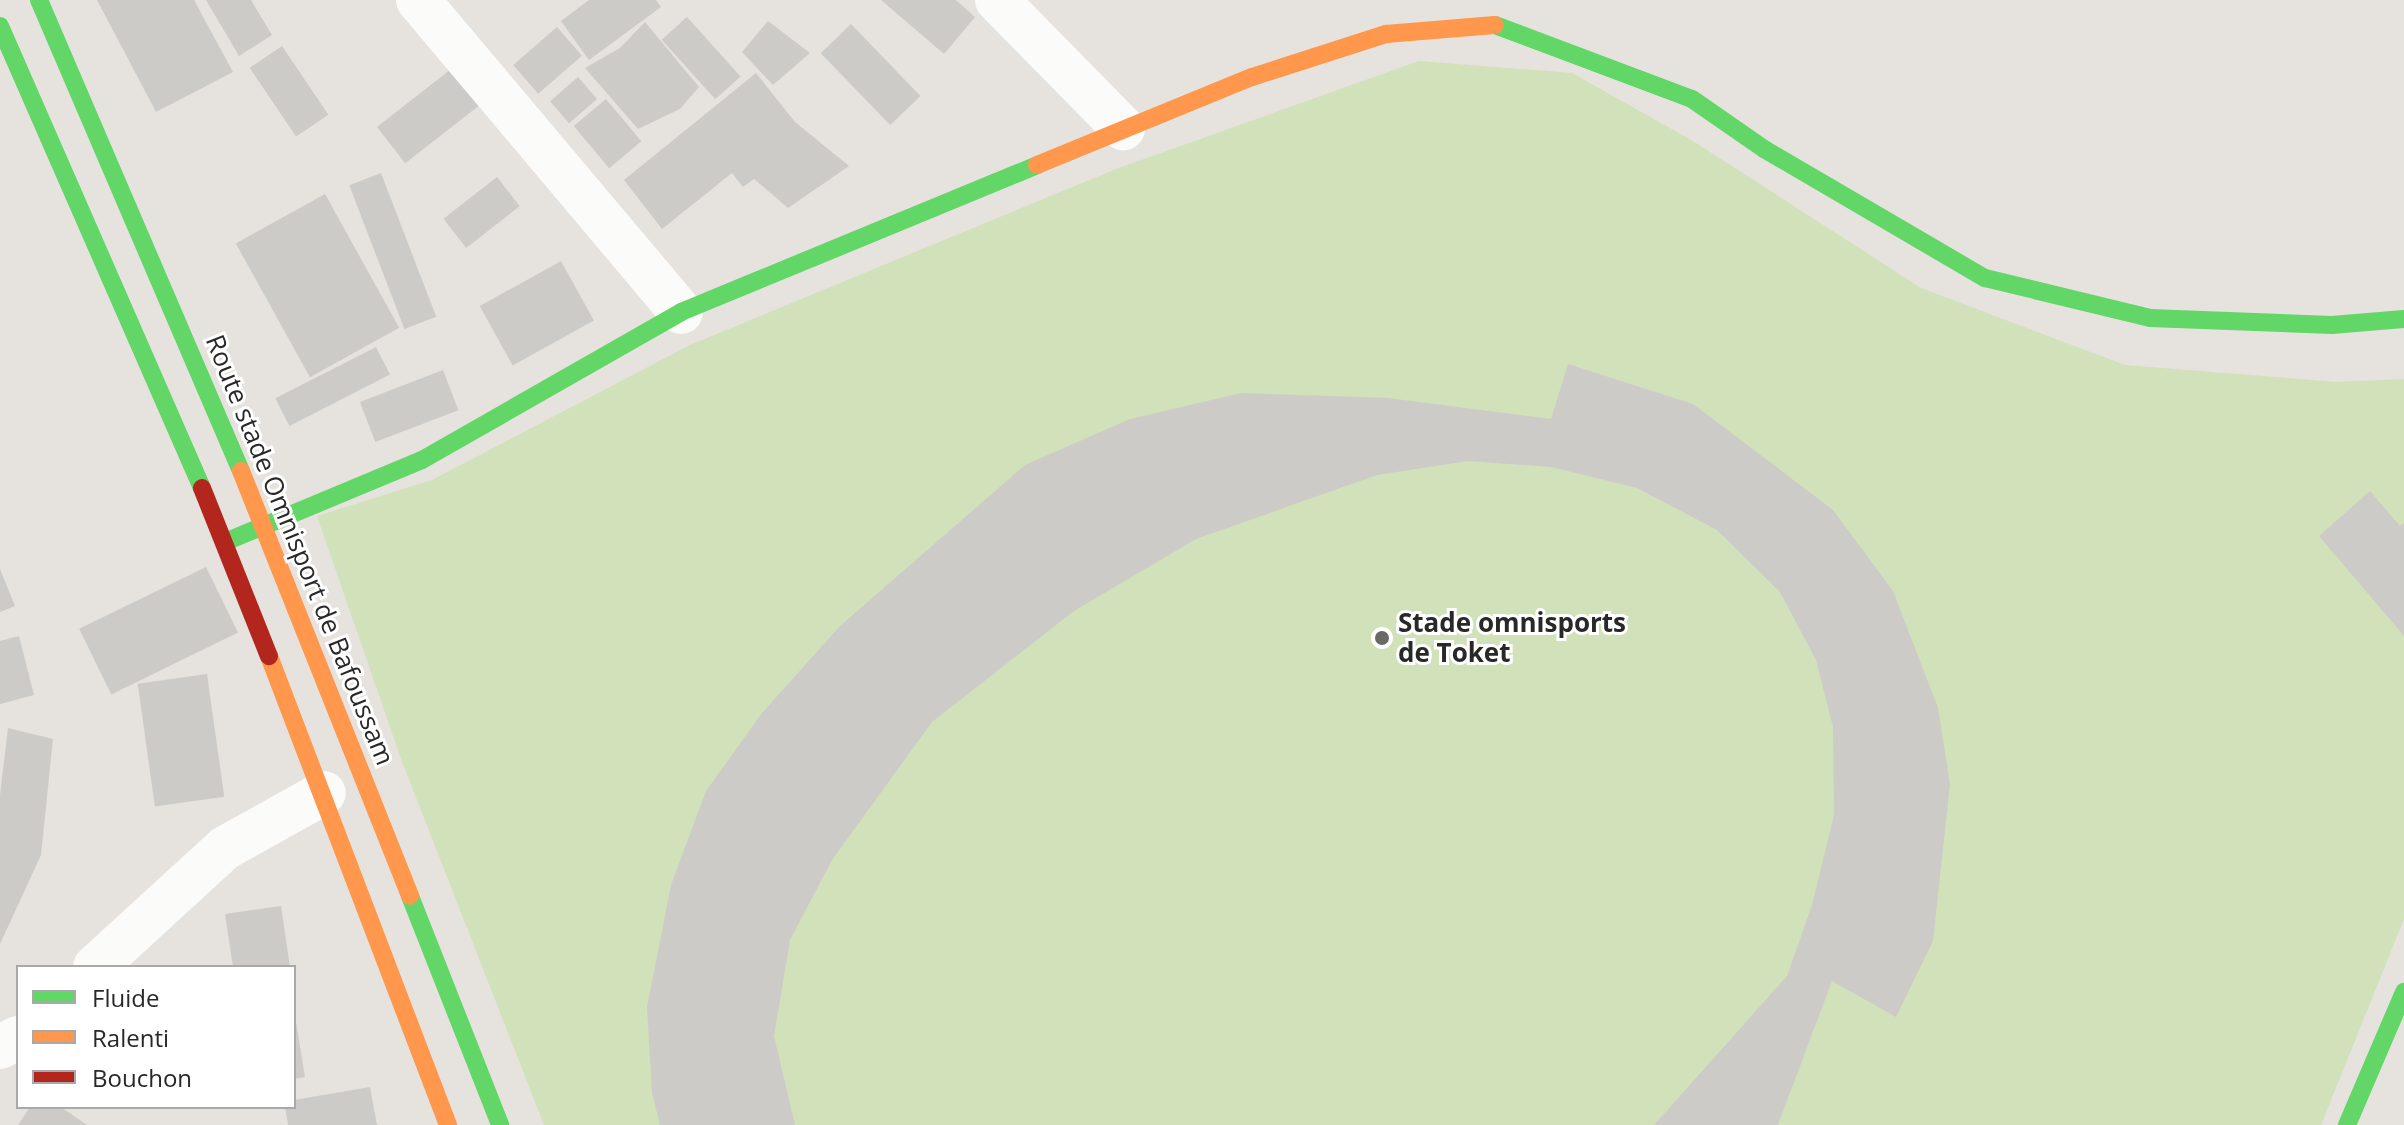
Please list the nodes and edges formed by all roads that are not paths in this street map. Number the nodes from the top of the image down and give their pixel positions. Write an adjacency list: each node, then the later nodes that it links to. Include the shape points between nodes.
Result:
1 (39, 0): 9 (street, Route stade Omnisport de Bafoussam)
2 (418, 0): 7 (street)
3 (997, 0): 6 (street)
4 (1494, 12): 6 (street, via 1386,34); 8 (street, via 1692,99 1764,149 1985,278 2150,318 2332,325)
5 (0, 26): 10 (street)
6 (1123, 128): 7 (street)
7 (681, 312): 9 (street, via 422,460)
8 (2404, 319)
9 (264, 524): 10 (street); 15 (street, Route stade Omnisport de Bafoussam)
10 (225, 542): 11 (street)
11 (324, 793): 12 (street, via 225,848); 14 (street)
12 (97, 965)
13 (2404, 992): 16 (street)
14 (448, 1125)
15 (500, 1125)
16 (2347, 1125)

